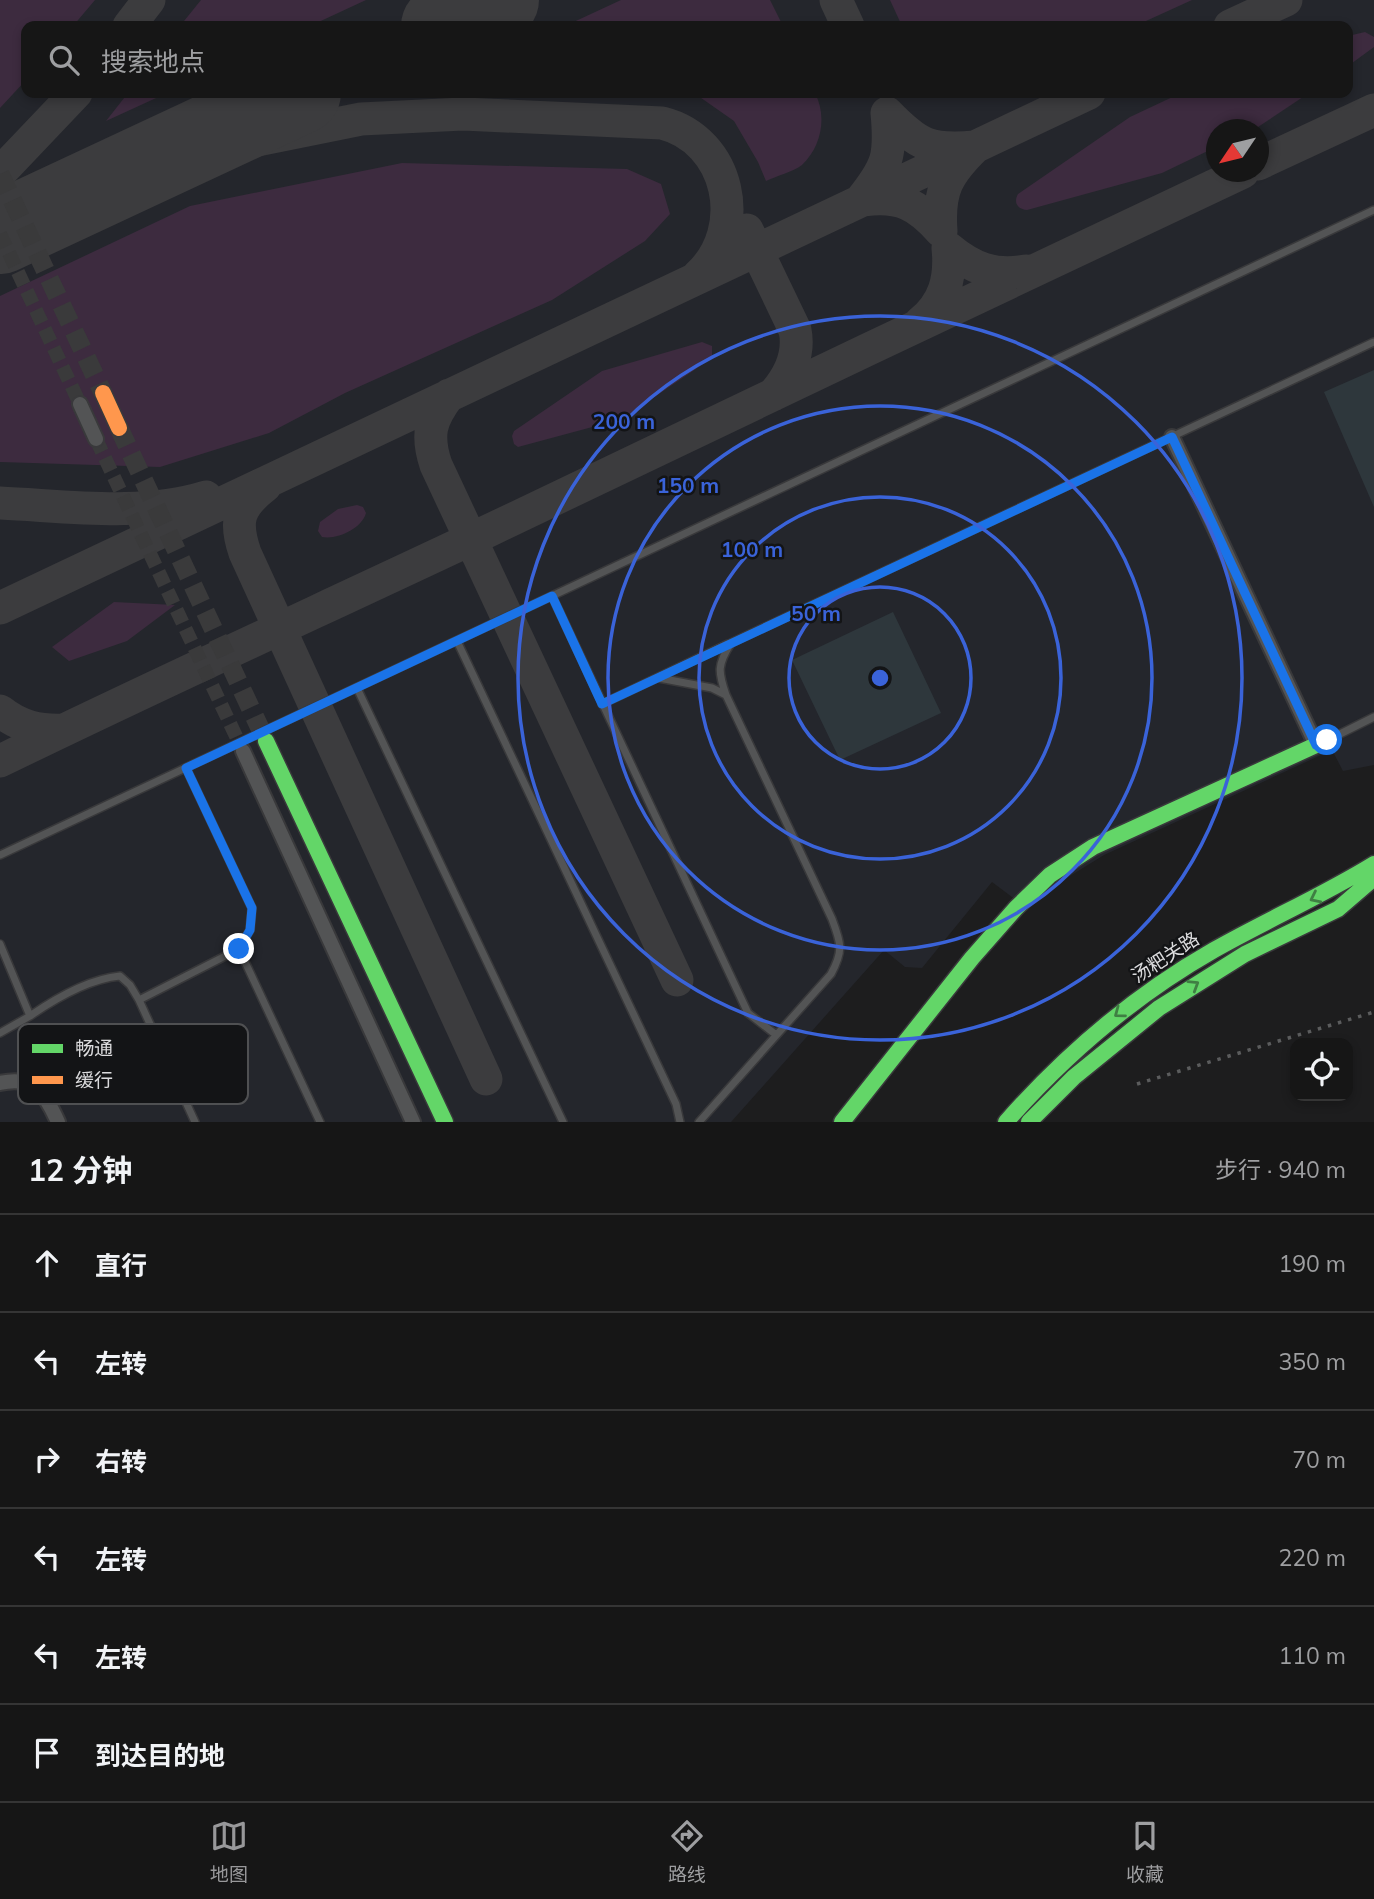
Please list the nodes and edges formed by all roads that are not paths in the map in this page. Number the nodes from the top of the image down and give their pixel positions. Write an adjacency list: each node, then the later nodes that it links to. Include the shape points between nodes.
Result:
1 (1374, 211): 8 (lane)
2 (1374, 342): 6 (lane)
3 (103, 393): 5 (main road)
4 (80, 404): 7 (street)
5 (119, 428)
6 (1172, 437): 10 (lane); 17 (street)
7 (96, 439)
8 (552, 596): 9 (lane); 14 (lane)
9 (457, 640): 12 (lane); 40 (lane, via 676,1104)
10 (731, 643): 11 (lane); 13 (lane, via 718,673)
11 (657, 678): 13 (lane); 14 (lane)
12 (357, 688): 19 (lane); 39 (lane)
13 (726, 695): 29 (lane, via 840,940 841,956 831,974)
14 (602, 704): 29 (lane, via 748,1013)
15 (1374, 718): 17 (lane)
16 (266, 741): 38 (main road)
17 (1322, 743): 42 (main road, via 1093,847 1051,875 972,958)
18 (243, 751): 37 (street)
19 (186, 768): 20 (lane); 24 (lane, via 252,908 250,930)
20 (0, 855)
21 (1374, 864): 43 (main road, 汤粑关路, one-way to 43, via 1162,982 1053,1070)
22 (1374, 878): 44 (main road, 汤粑关路, one-way to 22, via 1074,1077 1159,1008 1245,954 1338,909)
23 (0, 944): 26 (lane)
24 (239, 949): 25 (lane); 36 (lane)
25 (138, 1000): 26 (lane, via 120,976 104,978); 27 (lane)
26 (30, 1016): 28 (lane)
27 (149, 1024)
28 (0, 1033)
29 (775, 1034): 41 (lane)
30 (18, 1082): 31 (street)
31 (0, 1083)
32 (48, 1104): 34 (street)
33 (187, 1104): 35 (lane)
34 (58, 1122)
35 (195, 1122)
36 (320, 1122)
37 (413, 1122)
38 (445, 1122)
39 (563, 1122)
40 (680, 1122)
41 (699, 1122)
42 (842, 1122)
43 (1006, 1122)
44 (1029, 1122)

